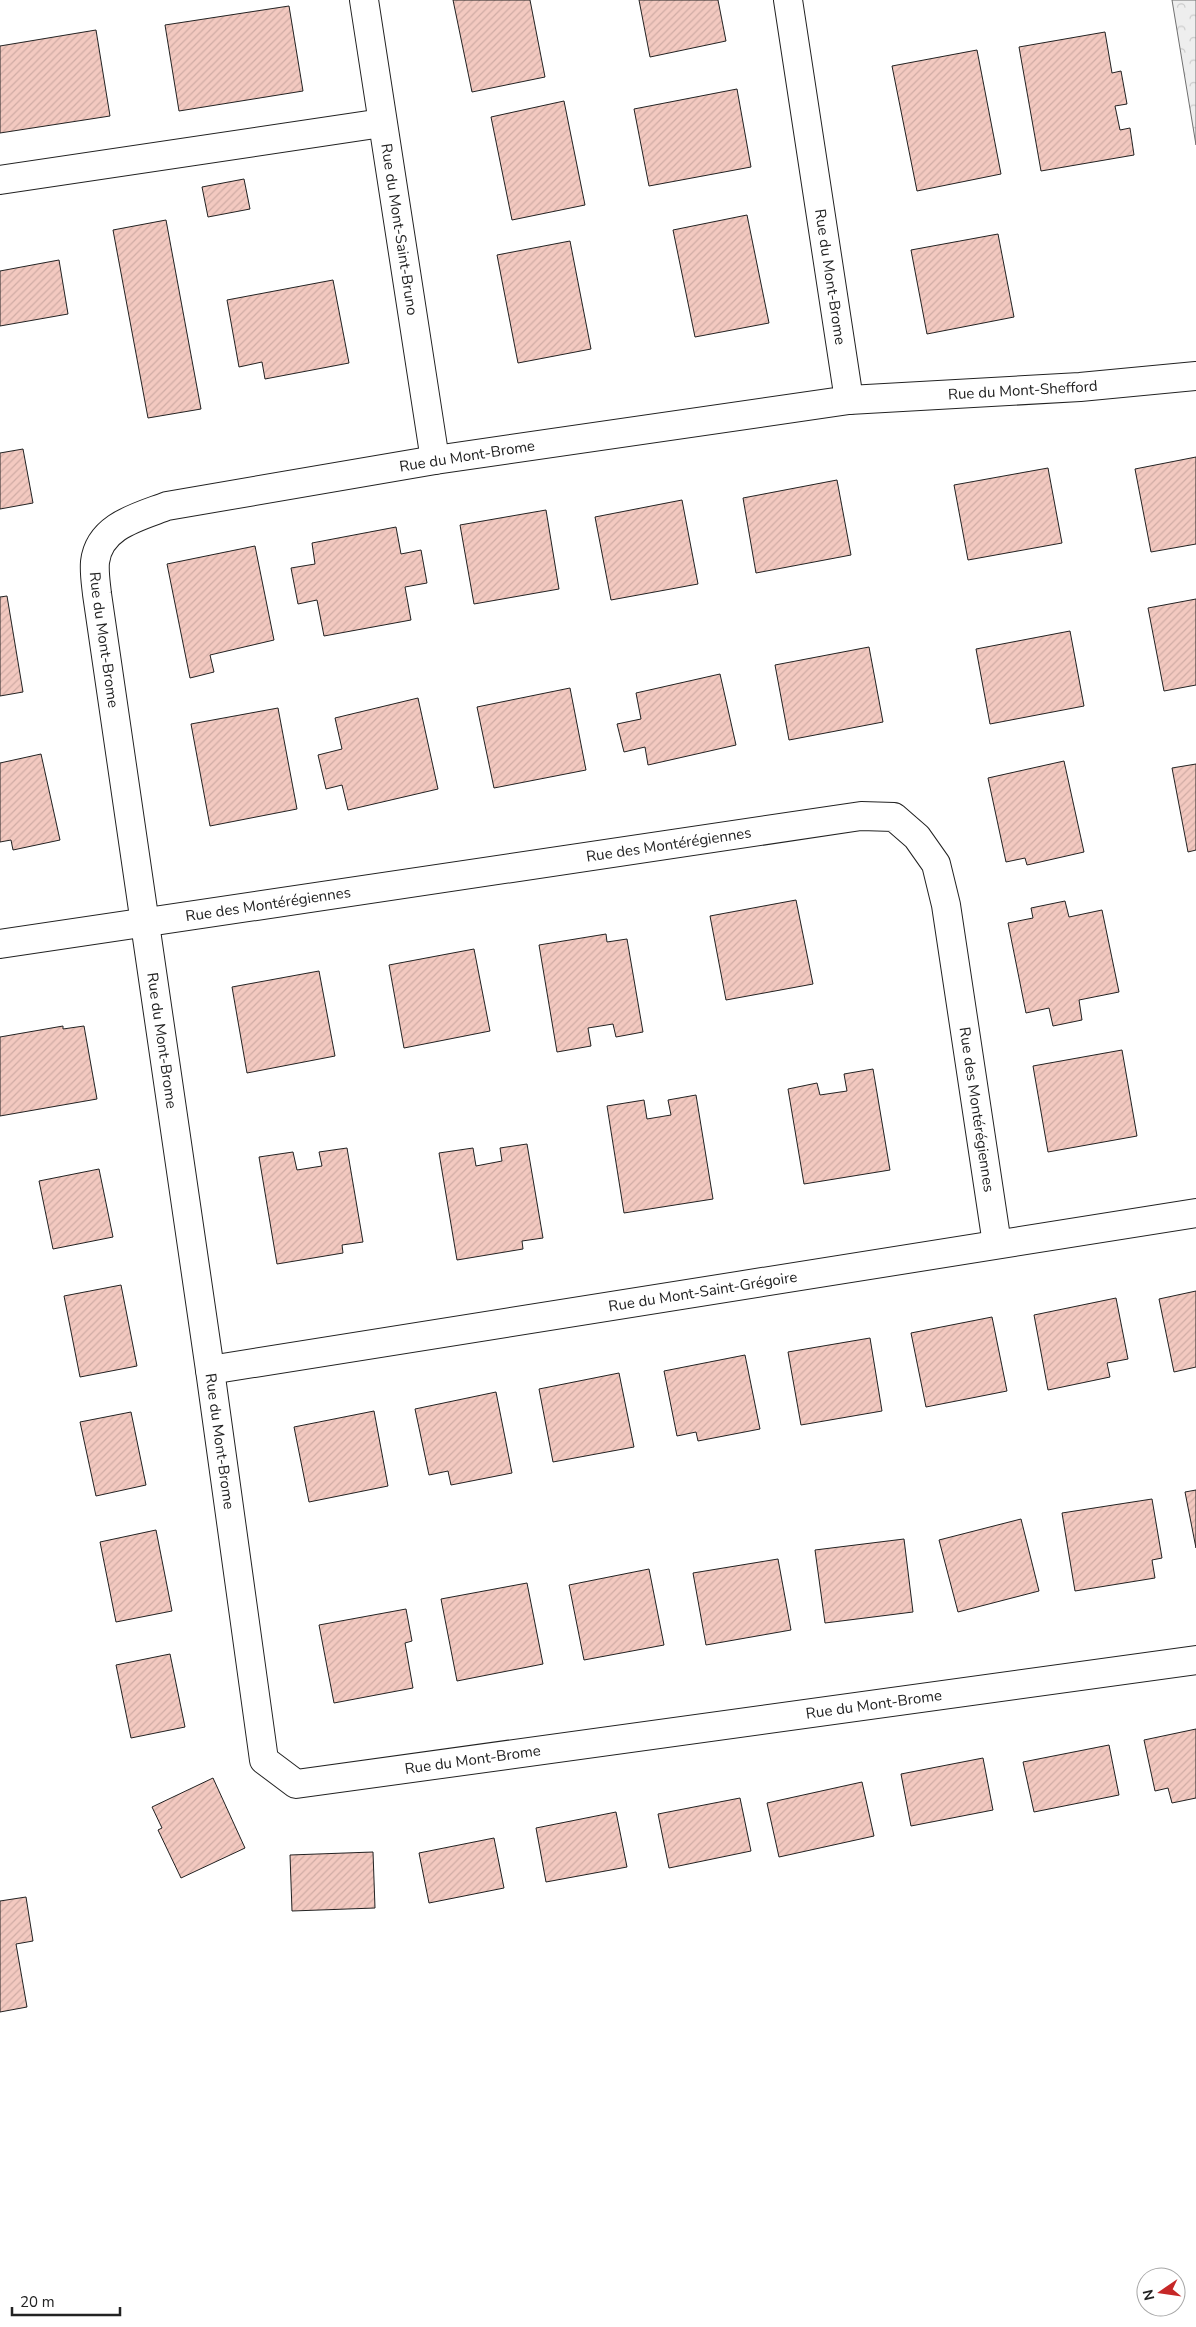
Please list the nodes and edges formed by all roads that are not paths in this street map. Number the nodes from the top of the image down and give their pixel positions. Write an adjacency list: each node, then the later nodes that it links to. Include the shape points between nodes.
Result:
1 (364, 0): 3 (street, Rue du Mont-Saint-Bruno)
2 (788, 0): 6 (street, Rue du Mont-Brome)
3 (382, 123): 4 (street); 7 (street, Rue du Mont-Saint-Bruno)
4 (0, 180)
5 (1196, 376): 6 (street, Rue du Mont-Shefford, via 1080,387)
6 (849, 400): 7 (street, Rue du Mont-Brome)
7 (435, 460): 8 (street, Rue du Mont-Brome, via 167,506 127,521 103,538 95,562 97,594)
8 (146, 922): 9 (street, Rue des Montérégiennes); 11 (street, Rue des Montérégiennes, via 861,816 894,817 917,836 936,864 946,904); 12 (street, Rue du Mont-Brome)
9 (0, 944)
10 (1196, 1213): 11 (street, Rue du Mont-Saint-Grégoire)
11 (997, 1244): 12 (street, Rue du Mont-Saint-Grégoire)
12 (210, 1370): 13 (street, Rue du Mont-Brome, via 264,1760 296,1784)
13 (1196, 1660)

